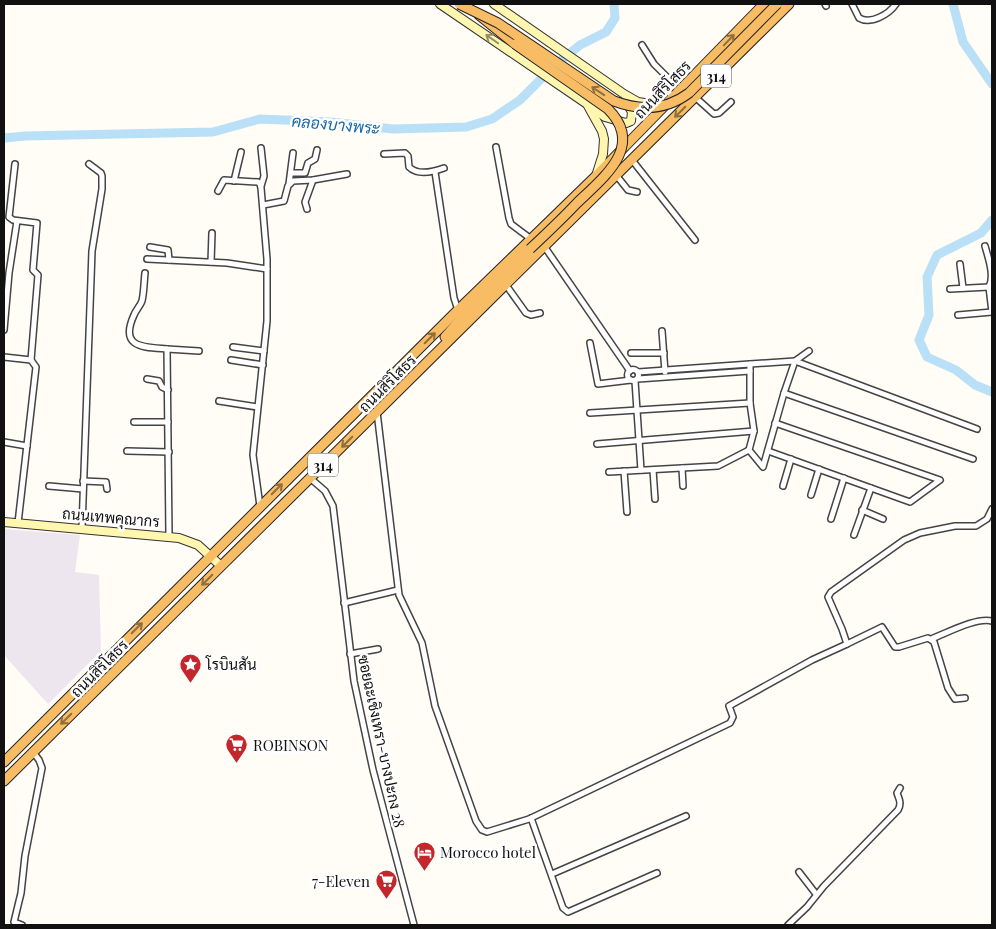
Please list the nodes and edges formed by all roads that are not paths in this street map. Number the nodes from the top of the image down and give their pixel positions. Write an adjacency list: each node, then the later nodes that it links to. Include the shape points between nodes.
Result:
1 (440, 4): 15 (main road, one-way to 1)
2 (459, 4): 6 (highway, one-way to 2, bridge, via 689,93 674,102 651,108 614,101 498,23)
3 (465, 4): 83 (highway, bridge, via 515,44 608,108 623,134 621,151 610,170 467,312)
4 (494, 4): 11 (main road)
5 (764, 4): 13 (highway, ถนนสิริโสธร / 314, one-way to 5)
6 (777, 4)
7 (789, 4): 12 (highway, ถนนสิริโสธร / 314)
8 (852, 4): 9 (street, via 859,18 868,20 883,15)
9 (896, 4)
10 (642, 46): 13 (street, via 669,79 667,90)
11 (608, 83): 13 (main road, via 638,102 650,104); 15 (main road, via 630,107 631,121 615,122)
12 (695, 97): 14 (street, via 714,114); 17 (highway, ถนนสิริโสธร / 314, one-way to 17)
13 (672, 99): 16 (highway, ถนนสิริโสธร / 314)
14 (731, 102)
15 (586, 104): 34 (main road, via 604,139)
16 (647, 124): 17 (highway, via 651,132); 18 (highway, ถนนสิริโสธร / 314)
17 (659, 132): 21 (highway, ถนนสิริโสธร / 314)
18 (634, 138): 21 (highway, via 641,140); 34 (highway, ถนนสิริโสธร / 314)
19 (261, 148): 38 (street, via 264,176)
20 (496, 148): 45 (street, via 508,218)
21 (643, 149): 26 (highway, ถนนสิริโสธร / 314)
22 (317, 150): 31 (street, via 305,173)
23 (241, 152): 36 (street)
24 (293, 153): 31 (street)
25 (384, 154): 30 (street, via 405,153 411,169)
26 (632, 160): 33 (highway, ถนนสิริโสธร / 314); 46 (street)
27 (15, 164): 43 (street, via 8,214 11,220)
28 (89, 164): 120 (street, via 102,173 102,190 92,251)
29 (444, 168): 30 (street)
30 (435, 172): 61 (street)
31 (291, 173): 37 (street)
32 (347, 174): 35 (street)
33 (616, 175): 40 (street, via 628,190); 47 (highway, ถนนสิริโสธร / 314)
34 (596, 176): 45 (highway, ถนนสิริโสธร / 314)
35 (313, 180): 37 (street); 42 (street, via 305,202)
36 (234, 181): 38 (street, via 258,182); 39 (street, via 224,180)
37 (290, 184): 41 (street, via 284,201)
38 (261, 186): 41 (street)
39 (218, 191)
40 (637, 192)
41 (263, 205): 54 (street)
42 (307, 209)
43 (17, 220): 65 (street); 76 (street, via 34,222 37,226 33,270 38,275)
44 (212, 233): 52 (street)
45 (531, 239): 61 (highway, ถนนสิริโสธร / 314)
46 (695, 240)
47 (544, 246): 56 (highway, ถนนสิริโสธร / 314); 81 (street)
48 (985, 246): 57 (street, via 990,266)
49 (150, 247): 51 (street, via 168,250)
50 (147, 259): 51 (street)
51 (169, 260): 52 (street)
52 (211, 262): 54 (street)
53 (960, 264): 58 (street)
54 (267, 269): 71 (street)
55 (145, 273): 69 (street, via 142,301 130,325 131,338 134,344 142,347)
56 (506, 285): 63 (street, via 526,313); 83 (highway, ถนนสิริโสธร / 314)
57 (989, 287): 58 (street); 60 (street)
58 (963, 288): 59 (street)
59 (950, 289)
60 (991, 295): 62 (street)
61 (458, 310): 129 (highway, ถนนสิริโสธร / 314, one-way to 61)
62 (992, 312): 64 (street)
63 (540, 313)
64 (958, 315)
65 (4, 330)
66 (662, 332): 74 (street)
67 (590, 343): 88 (street, via 598,384)
68 (233, 347): 71 (street)
69 (167, 349): 70 (street); 89 (street)
70 (199, 351)
71 (264, 351): 80 (street)
72 (809, 351): 78 (street)
73 (630, 353): 74 (street)
74 (664, 353): 82 (street)
75 (4, 357): 76 (street)
76 (31, 360): 105 (street, via 36,367)
77 (231, 360): 80 (street)
78 (795, 361): 79 (street); 90 (street); 100 (street)
79 (750, 364): 82 (street); 85 (street)
80 (262, 365): 93 (street)
81 (630, 371): 84 (street); 88 (street, via 628,376)
82 (665, 371): 84 (street); 86 (street)
83 (417, 372): 95 (highway, ถนนสิริโสธร / 314)
84 (638, 372): 88 (street)
85 (750, 372): 86 (street); 92 (street)
86 (666, 378): 88 (street)
87 (147, 379): 89 (street, via 159,381)
88 (634, 380): 94 (street)
89 (168, 390): 98 (street)
90 (784, 393): 99 (street); 111 (street)
91 (219, 401): 93 (street)
92 (750, 403): 94 (street); 101 (street)
93 (257, 407): 129 (street, via 253,455)
94 (636, 410): 96 (street); 103 (street)
95 (377, 412): 118 (highway, ถนนสิริโสธร / 314, one-way to 118); 142 (street)
96 (590, 412)
97 (134, 422): 98 (street)
98 (168, 422): 109 (street)
99 (775, 423): 108 (street); 124 (street, via 940,480 910,502)
100 (977, 429)
101 (754, 431): 103 (street); 106 (street)
102 (4, 442): 105 (street)
103 (639, 442): 104 (street); 114 (street)
104 (597, 444)
105 (27, 446): 136 (street)
106 (750, 450): 108 (street, via 763,467); 112 (street, via 718,466)
107 (127, 451): 109 (street)
108 (768, 451): 110 (street)
109 (168, 452): 139 (street)
110 (791, 459): 113 (street); 123 (street)
111 (973, 459)
112 (682, 468): 115 (street); 122 (street)
113 (819, 469): 119 (street); 127 (street)
114 (641, 470): 115 (street); 116 (street)
115 (654, 470): 128 (street)
116 (624, 471): 117 (street); 132 (street)
117 (609, 472)
118 (310, 478): 141 (highway, ถนนสิริโสธร / 314); 143 (street, ซอยฉะเชิงเทรา-บางปะกง 28, via 333,506)
119 (844, 478): 124 (street); 133 (street)
120 (84, 480): 125 (street); 126 (street, via 106,482)
121 (49, 486): 125 (street)
122 (683, 486)
123 (783, 486)
124 (871, 488): 131 (street)
125 (83, 489): 137 (street)
126 (107, 489)
127 (811, 495)
128 (655, 499)
129 (260, 506): 140 (highway, ถนนสิริโสธร / 314)
130 (992, 509): 146 (street, via 987,520 976,526 955,526 920,533 904,540 831,592 828,597)
131 (862, 510): 134 (street); 138 (street)
132 (627, 512)
133 (830, 519)
134 (883, 519)
135 (4, 522): 136 (main road, ถนนเทพคุณากร)
136 (18, 523): 137 (main road, ถนนเทพคุณากร)
137 (82, 528): 139 (main road, ถนนเทพคุณากร)
138 (854, 534)
139 (169, 536): 140 (main road, ถนนเทพคุณากร, via 198,545)
140 (211, 555): 141 (main road, ถนนเทพคุณากร); 151 (highway, ถนนสิริโสธร / 314, one-way to 140)
141 (221, 566): 150 (highway, ถนนสิริโสธร / 314, one-way to 150)
142 (398, 590): 143 (street); 155 (street, via 422,643 435,706 476,821 482,830 488,832)
143 (344, 603): 148 (street, ซอยฉะเชิงเทรา-บางปะกง 28)
144 (992, 621): 145 (street, via 974,622)
145 (931, 639): 146 (street, via 895,647 882,627); 149 (street, via 948,688 955,699)
146 (847, 644): 155 (street, via 729,706 733,717 730,723)
147 (378, 649): 148 (street)
148 (350, 654): 162 (street, ซอยฉะเชิงเทรา-บางปะกง 28, via 374,770)
149 (965, 698)
150 (33, 752): 152 (highway, ถนนสิริโสธร / 314); 160 (street, via 42,768)
151 (4, 762)
152 (4, 781)
153 (900, 788): 159 (street, via 897,793 900,800 898,810)
154 (686, 816): 158 (street)
155 (531, 818): 158 (street)
156 (799, 872): 159 (street)
157 (657, 873): 158 (street, via 568,912 563,908)
158 (552, 874)
159 (816, 894): 163 (street)
160 (14, 924): 161 (street)
161 (22, 925)
162 (414, 925)
163 (788, 925)

